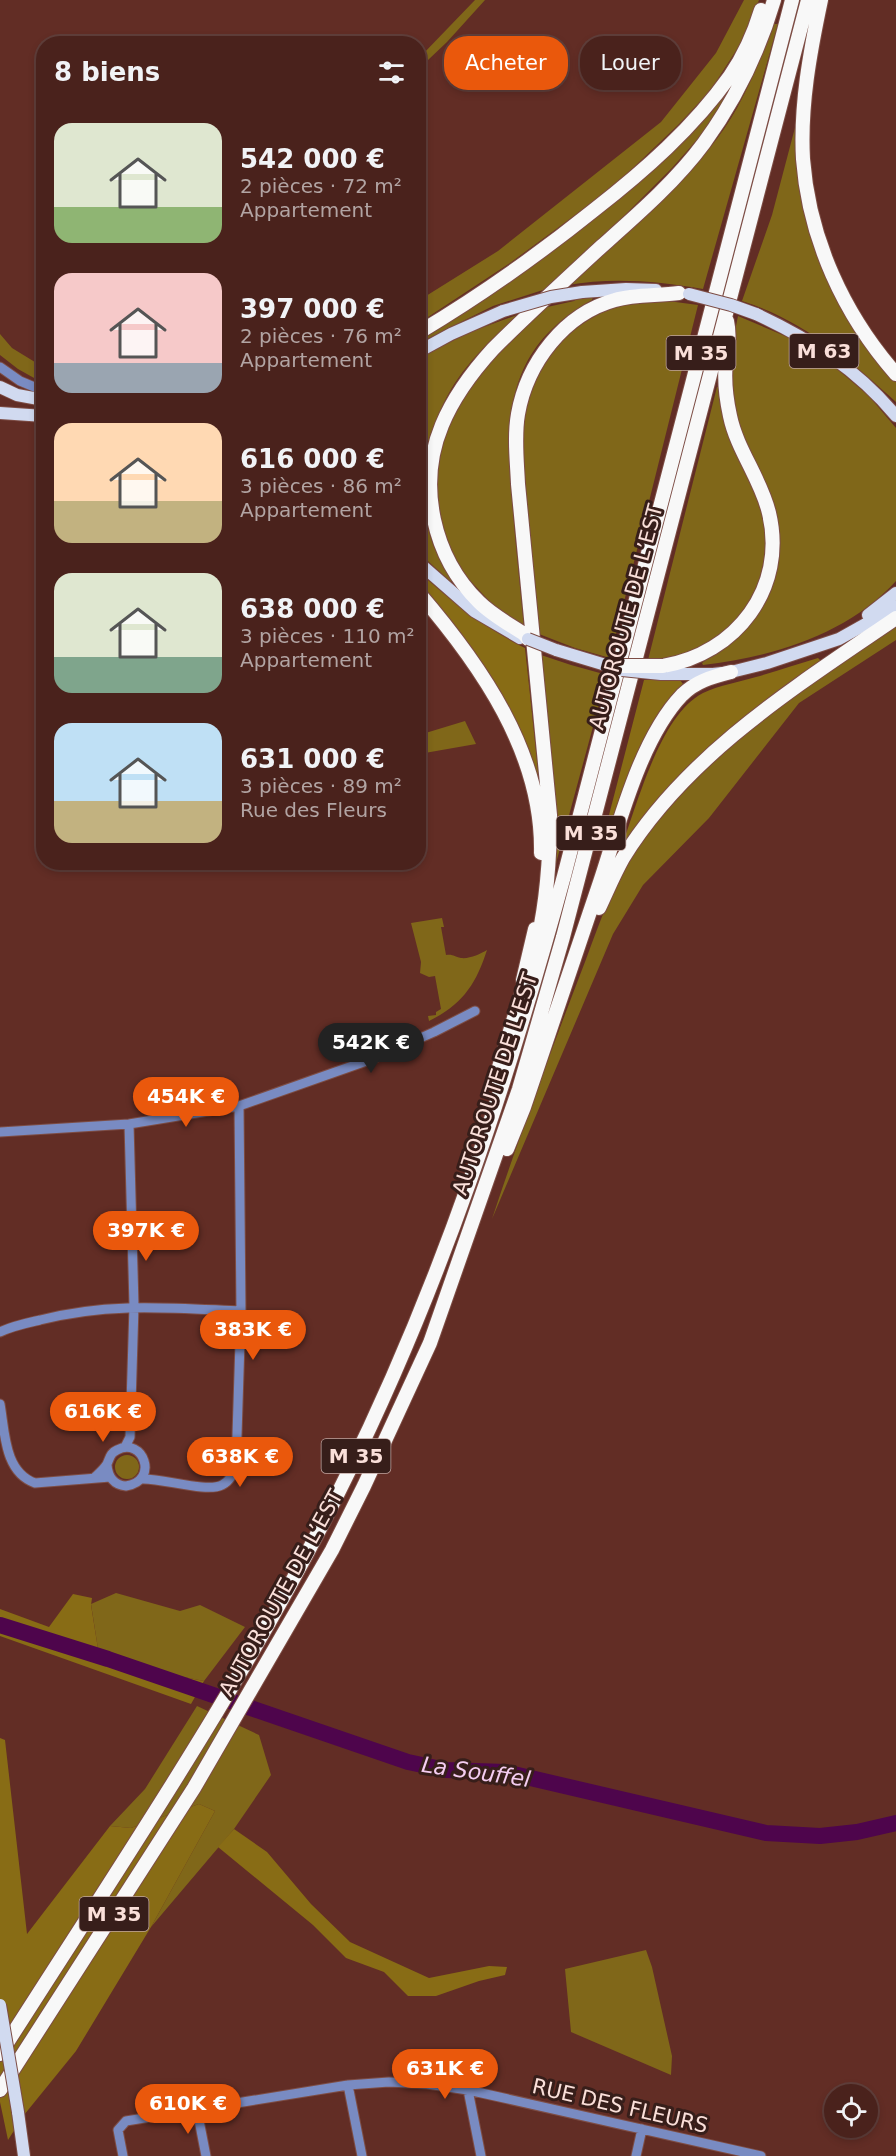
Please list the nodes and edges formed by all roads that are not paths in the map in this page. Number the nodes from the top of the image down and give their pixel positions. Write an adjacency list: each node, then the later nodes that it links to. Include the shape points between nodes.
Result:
1 (765, 0): 8 (highway, via 731,75 660,155 523,264)
2 (774, 0): 23 (highway, via 740,87 703,144 635,217 493,349 460,391 441,426 431,480 438,535 468,590)
3 (792, 0): 35 (highway, AUTOROUTE DE L’EST / M 35, via 564,876 526,1011)
4 (808, 0): 7 (highway, AUTOROUTE DE L’EST / M 35)
5 (821, 0): 11 (highway, via 804,113 807,187 836,284 868,340)
6 (684, 294): 9 (main road, M 63, bridge, via 626,289 551,297 503,311); 17 (main road, M 63, bridge, via 731,305 797,334 856,375); 30 (highway, via 618,298 574,321 537,363 518,415 518,484 547,776 550,846 541,925)
7 (726, 316): 27 (highway, via 730,336 726,360 730,418 769,513 769,573 751,613 722,643); 39 (highway, AUTOROUTE DE L’EST / M 35, via 531,1049)
8 (426, 328)
9 (426, 348)
10 (0, 367): 13 (street)
11 (896, 374)
12 (0, 387): 14 (main road)
13 (36, 388)
14 (36, 399)
15 (2, 412): 16 (main road)
16 (36, 415)
17 (896, 415)
18 (426, 569): 23 (main road, via 474,611)
19 (896, 593): 25 (main road, via 864,618)
20 (426, 601): 30 (highway, via 489,686 513,731 531,779 541,840 540,876 536,925)
21 (896, 607): 25 (main road, via 839,639)
22 (896, 618): 29 (highway, via 741,730 671,796 623,859)
23 (504, 626): 24 (highway)
24 (528, 639): 26 (main road, bridge)
25 (801, 651): 28 (main road)
26 (609, 666): 27 (highway, bridge)
27 (662, 670): 28 (main road)
28 (730, 672): 29 (highway, via 704,679 688,689 655,735 625,807)
29 (567, 981): 39 (highway, via 524,1107)
30 (520, 997): 35 (highway, via 497,1073)
31 (475, 1011): 32 (street, via 375,1058)
32 (239, 1106): 33 (street); 37 (street)
33 (129, 1124): 34 (street); 36 (street)
34 (0, 1132)
35 (483, 1141): 49 (highway, AUTOROUTE DE L’EST / M 35, via 418,1319 313,1542 205,1729)
36 (134, 1306): 37 (street); 38 (street, via 56,1316); 41 (street)
37 (242, 1311): 46 (street, via 236,1466 231,1478 214,1488)
38 (0, 1332)
39 (430, 1343): 51 (highway, AUTOROUTE DE L’EST / M 35, via 332,1550 260,1677 132,1887)
40 (0, 1404): 44 (street, via 10,1460 24,1479 35,1483)
41 (130, 1448): 42 (street, via 115,1451); 43 (street, via 143,1456)
42 (107, 1465): 44 (street); 45 (street)
43 (146, 1466): 46 (street); 47 (street)
44 (94, 1478): 45 (street)
45 (110, 1478): 47 (street, via 126,1486)
46 (158, 1478): 47 (street)
47 (142, 1479)
48 (0, 2005): 55 (main road, bridge)
49 (0, 2054)
50 (348, 2085): 52 (street, RUE DES FLEURS, via 427,2084); 53 (street, RUE DES FLEURS); 58 (street)
51 (0, 2090)
52 (468, 2090): 54 (street, RUE DES FLEURS); 59 (street)
53 (197, 2110): 56 (street, RUE DES FLEURS, via 126,2121 118,2130); 57 (street)
54 (642, 2129): 60 (street); 61 (street, RUE DES FLEURS)
55 (24, 2156)
56 (123, 2156)
57 (206, 2156)
58 (362, 2156)
59 (481, 2156)
60 (636, 2156)
61 (761, 2156)

